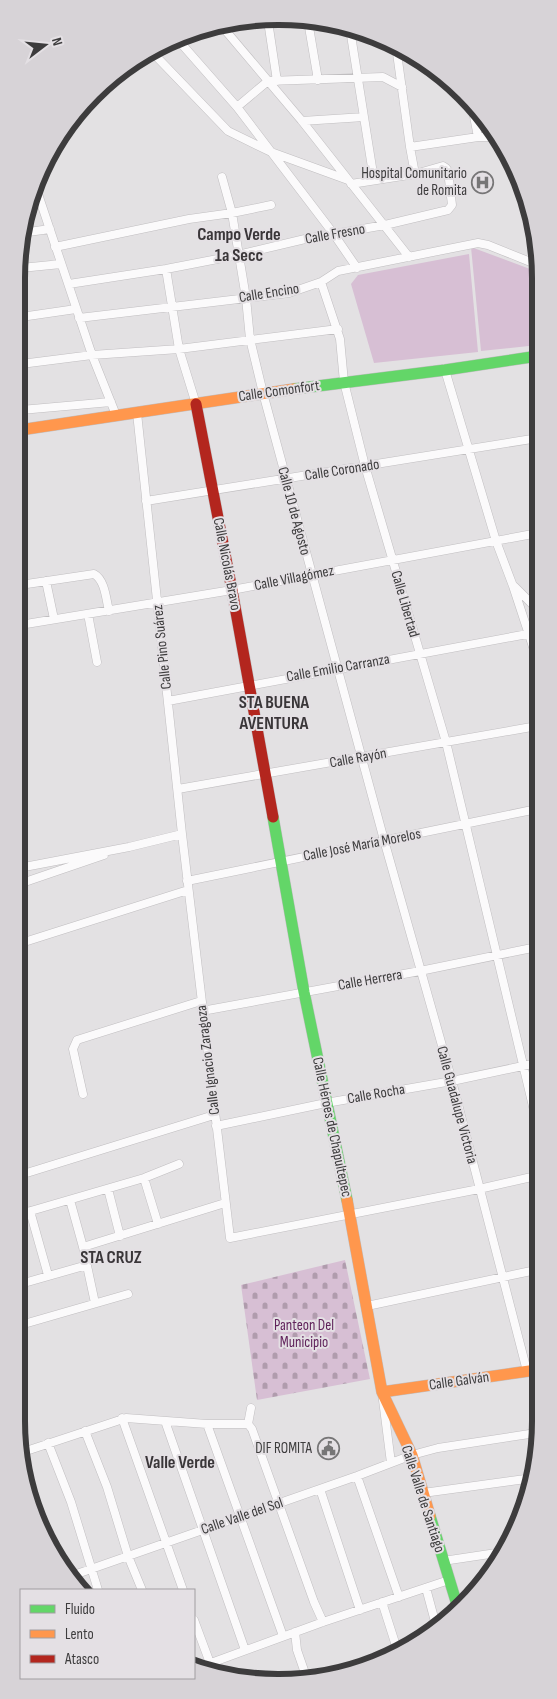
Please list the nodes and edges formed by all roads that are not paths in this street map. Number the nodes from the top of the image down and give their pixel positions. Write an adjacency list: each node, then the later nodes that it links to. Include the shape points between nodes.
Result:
1 (269, 26): 9 (street)
2 (309, 27): 10 (street)
3 (226, 31): 11 (street)
4 (351, 36): 8 (street)
5 (181, 44): 13 (street)
6 (397, 55): 12 (street)
7 (156, 57): 20 (street, via 228,131)
8 (358, 78): 10 (street); 12 (street, via 383,77); 15 (street)
9 (277, 80): 10 (street); 11 (street)
10 (318, 80)
11 (268, 81): 13 (street); 16 (street)
12 (402, 87): 19 (street)
13 (237, 107): 20 (street)
14 (473, 116): 17 (street)
15 (364, 117): 16 (street); 23 (street)
16 (302, 121): 24 (street)
17 (478, 137): 18 (street); 19 (street)
18 (488, 137)
19 (410, 147): 21 (street)
20 (271, 152): 24 (street); 31 (street)
21 (415, 174): 23 (street); 28 (street, Calle Fresno, via 443,166 446,168 452,205 448,210)
22 (222, 177): 27 (street, Calle 10 de Agosto)
23 (374, 180): 24 (street)
24 (350, 182): 28 (street)
25 (38, 197): 29 (street)
26 (271, 205): 27 (street)
27 (232, 213): 32 (street); 33 (street, Calle 10 de Agosto)
28 (385, 225): 31 (street, Calle Fresno); 34 (street)
29 (50, 229): 30 (street); 32 (street)
30 (29, 232)
31 (333, 233): 33 (street, Calle Fresno); 38 (street)
32 (55, 247): 36 (street)
33 (238, 255): 39 (street, Calle Fresno); 42 (street, Calle 10 de Agosto)
34 (409, 257): 35 (street, Calle Encino, via 483,243); 38 (street, Calle Encino)
35 (531, 262)
36 (61, 264): 37 (street); 41 (street)
37 (26, 268)
38 (357, 268): 40 (street, Calle Encino, via 338,271)
39 (166, 270): 41 (street, Calle Fresno); 43 (street, Calle Nicolás Bravo)
40 (321, 282): 42 (street, Calle Encino, via 289,293); 47 (street, Calle Libertad)
41 (68, 284): 44 (street)
42 (246, 298): 43 (street, Calle Encino); 48 (street, Calle 10 de Agosto)
43 (172, 307): 46 (street, Calle Encino); 49 (street, Calle Nicolás Bravo)
44 (76, 309): 45 (street); 46 (street)
45 (25, 315)
46 (79, 318): 50 (street)
47 (338, 329): 48 (street); 54 (street, Calle Libertad)
48 (250, 339): 49 (street); 55 (street, Calle 10 de Agosto)
49 (179, 349): 50 (street); 57 (street, Calle Nicolás Bravo)
50 (92, 355): 52 (street); 56 (street)
51 (532, 357): 53 (street, Calle Comonfort)
52 (25, 363)
53 (445, 370): 54 (street, Calle Comonfort); 63 (street)
54 (344, 382): 55 (street, Calle Comonfort); 64 (street, Calle Libertad)
55 (263, 393): 57 (street, Calle Comonfort); 65 (street, Calle 10 de Agosto)
56 (111, 402): 58 (street); 60 (street)
57 (196, 404): 59 (street, Calle Comonfort); 66 (street, Calle Nicolás Bravo)
58 (25, 410)
59 (137, 413): 60 (street, Calle Comonfort); 67 (street, Calle Pino Suárez)
60 (116, 415): 61 (street, Calle Comonfort)
61 (25, 429)
62 (532, 439): 63 (street, Calle Coronado)
63 (469, 450): 64 (street, Calle Coronado); 69 (street)
64 (365, 466): 65 (street, Calle Coronado); 70 (street, Calle Libertad)
65 (285, 479): 66 (street, Calle Coronado); 71 (street, Calle 10 de Agosto)
66 (213, 490): 67 (street, Calle Coronado); 75 (street, Calle Nicolás Bravo)
67 (146, 501): 76 (street, Calle Pino Suárez)
68 (532, 534): 69 (street, Calle Villagómez)
69 (496, 541): 70 (street, Calle Villagómez); 74 (street)
70 (393, 560): 71 (street, Calle Villagómez); 85 (street, Calle Libertad)
71 (312, 575): 75 (street, Calle Villagómez); 87 (street, Calle 10 de Agosto)
72 (46, 581): 73 (street); 78 (street, via 94,574 102,584); 80 (street)
73 (25, 584)
74 (513, 586): 77 (street); 83 (street)
75 (232, 590): 76 (street, Calle Villagómez); 88 (street, Calle Nicolás Bravo)
76 (157, 602): 78 (street, Calle Villagómez); 89 (street, Calle Pino Suárez)
77 (532, 604)
78 (109, 611): 79 (street, Calle Villagómez)
79 (88, 614): 80 (street, Calle Villagómez); 86 (street)
80 (54, 619): 81 (street, Calle Villagómez)
81 (25, 624)
82 (532, 633): 83 (street, Calle Emilio Carranza)
83 (528, 634): 84 (street); 85 (street, Calle Emilio Carranza)
84 (532, 645)
85 (420, 653): 87 (street, Calle Emilio Carranza); 91 (street, Calle Libertad)
86 (97, 662)
87 (338, 668): 88 (street, Calle Emilio Carranza); 92 (street, Calle 10 de Agosto)
88 (249, 685): 89 (street, Calle Emilio Carranza); 93 (street, Calle Nicolás Bravo)
89 (168, 701): 94 (street, Calle Pino Suárez)
90 (532, 727): 91 (street, Calle Rayón)
91 (446, 742): 92 (street, Calle Rayón); 96 (street, Calle Libertad)
92 (362, 757): 93 (street, Calle Rayón); 98 (street, Calle 10 de Agosto)
93 (265, 774): 94 (street, Calle Rayón); 100 (street, Calle Nicolás Bravo)
94 (178, 789): 97 (street, Calle Pino Suárez)
95 (532, 810): 96 (street, Calle José María Morelos)
96 (466, 825): 98 (street, Calle José María Morelos); 109 (street, Calle Libertad)
97 (182, 834): 99 (street); 104 (street, Calle Pino Suárez)
98 (384, 840): 100 (street, Calle José María Morelos); 110 (street, Calle Guadalupe Victoria)
99 (129, 847): 101 (street); 103 (street)
100 (280, 861): 104 (street, Calle José María Morelos); 111 (street, Calle Héroes de Chapultepec)
101 (47, 862): 102 (street); 103 (street)
102 (25, 867)
103 (50, 874): 105 (street)
104 (187, 881): 106 (street, Calle Ignacio Zaragoza)
105 (25, 882)
106 (188, 890): 107 (street); 112 (street, Calle Ignacio Zaragoza)
107 (25, 942)
108 (532, 948): 109 (street, Calle Herrera)
109 (497, 956): 110 (street, Calle Herrera); 115 (street, Calle Libertad)
110 (420, 971): 111 (street, Calle Herrera); 116 (street, Calle Guadalupe Victoria)
111 (304, 992): 113 (street, Calle Herrera); 119 (street, Calle Héroes de Chapultepec)
112 (201, 1002): 113 (street, Calle Ignacio Zaragoza); 117 (street, via 77,1040 74,1049)
113 (202, 1011): 120 (street, Calle Ignacio Zaragoza)
114 (532, 1064): 115 (street, Calle Rocha)
115 (525, 1065): 116 (street, Calle Rocha); 118 (street, Calle Libertad)
116 (452, 1081): 119 (street, Calle Rocha); 127 (street, Calle Guadalupe Victoria)
117 (83, 1094)
118 (532, 1099)
119 (326, 1103): 121 (street, Calle Rocha); 132 (street, Calle Héroes de Chapultepec)
120 (214, 1115): 121 (street, Calle Ignacio Zaragoza); 123 (street)
121 (216, 1126): 129 (street, Calle Ignacio Zaragoza)
122 (179, 1164): 125 (street)
123 (25, 1174)
124 (532, 1177): 127 (street)
125 (144, 1178): 126 (street); 133 (street)
126 (108, 1189): 128 (street); 134 (street)
127 (479, 1189): 132 (street); 139 (street, Calle Guadalupe Victoria)
128 (70, 1200): 130 (street); 135 (street)
129 (226, 1203): 132 (street, Calle Ignacio Zaragoza, via 230,1238); 133 (street)
130 (30, 1211): 131 (street); 138 (street)
131 (25, 1213)
132 (350, 1215): 143 (street, Calle Héroes de Chapultepec)
133 (158, 1224): 134 (street)
134 (120, 1236): 135 (street)
135 (83, 1247): 136 (street)
136 (87, 1265): 138 (street); 142 (street)
137 (532, 1271): 139 (street)
138 (48, 1275): 140 (street)
139 (502, 1278): 143 (street); 145 (street, Calle Guadalupe Victoria)
140 (25, 1282)
141 (128, 1294): 142 (street)
142 (95, 1302): 144 (street)
143 (367, 1306): 146 (street, Calle Héroes de Chapultepec)
144 (25, 1324)
145 (531, 1370): 146 (street, Calle Galván)
146 (382, 1392): 156 (street, Calle Valle de Santiago); 157 (street)
147 (251, 1408): 151 (street)
148 (122, 1418): 149 (street); 152 (street); 165 (street)
149 (165, 1421): 150 (street); 164 (street)
150 (207, 1424): 151 (street); 163 (street)
151 (248, 1424): 162 (street)
152 (84, 1431): 154 (street); 167 (street, via 107,1487)
153 (531, 1433): 156 (street, Calle Valle del Sol)
154 (48, 1443): 155 (street); 169 (street, via 71,1502)
155 (27, 1450)
156 (412, 1455): 157 (street, Calle Valle del Sol); 161 (street, Calle Valle de Santiago)
157 (391, 1463): 158 (street, Calle Valle del Sol)
158 (357, 1476): 160 (street, Calle Valle del Sol); 176 (street)
159 (525, 1479): 161 (street)
160 (320, 1489): 162 (street, Calle Valle del Sol); 179 (street)
161 (423, 1493): 168 (street, Calle Valle de Santiago)
162 (280, 1503): 163 (street, Calle Valle del Sol); 181 (street)
163 (241, 1516): 164 (street, Calle Valle del Sol); 184 (street)
164 (203, 1530): 165 (street, Calle Valle del Sol); 187 (street)
165 (166, 1543): 167 (street, Calle Valle del Sol); 175 (street)
166 (494, 1553): 168 (street)
167 (128, 1556): 169 (street, Calle Valle del Sol); 174 (street)
168 (443, 1561): 171 (street, Calle Valle de Santiago)
169 (91, 1569): 170 (street, Calle Valle del Sol); 173 (street)
170 (76, 1574)
171 (449, 1580): 172 (street); 178 (street, Calle Valle de Santiago)
172 (426, 1588): 176 (street); 180 (street)
173 (98, 1589)
174 (142, 1589)
175 (183, 1589)
176 (399, 1597): 177 (street)
177 (382, 1602): 179 (street); 186 (street)
178 (456, 1602)
179 (360, 1610): 181 (street)
180 (435, 1620)
181 (323, 1622): 183 (street)
182 (195, 1627): 185 (street)
183 (295, 1632): 184 (street); 189 (street)
184 (284, 1636): 187 (street)
185 (197, 1642): 188 (street)
186 (396, 1645)
187 (245, 1650): 188 (street)
188 (210, 1664)
189 (305, 1672)

